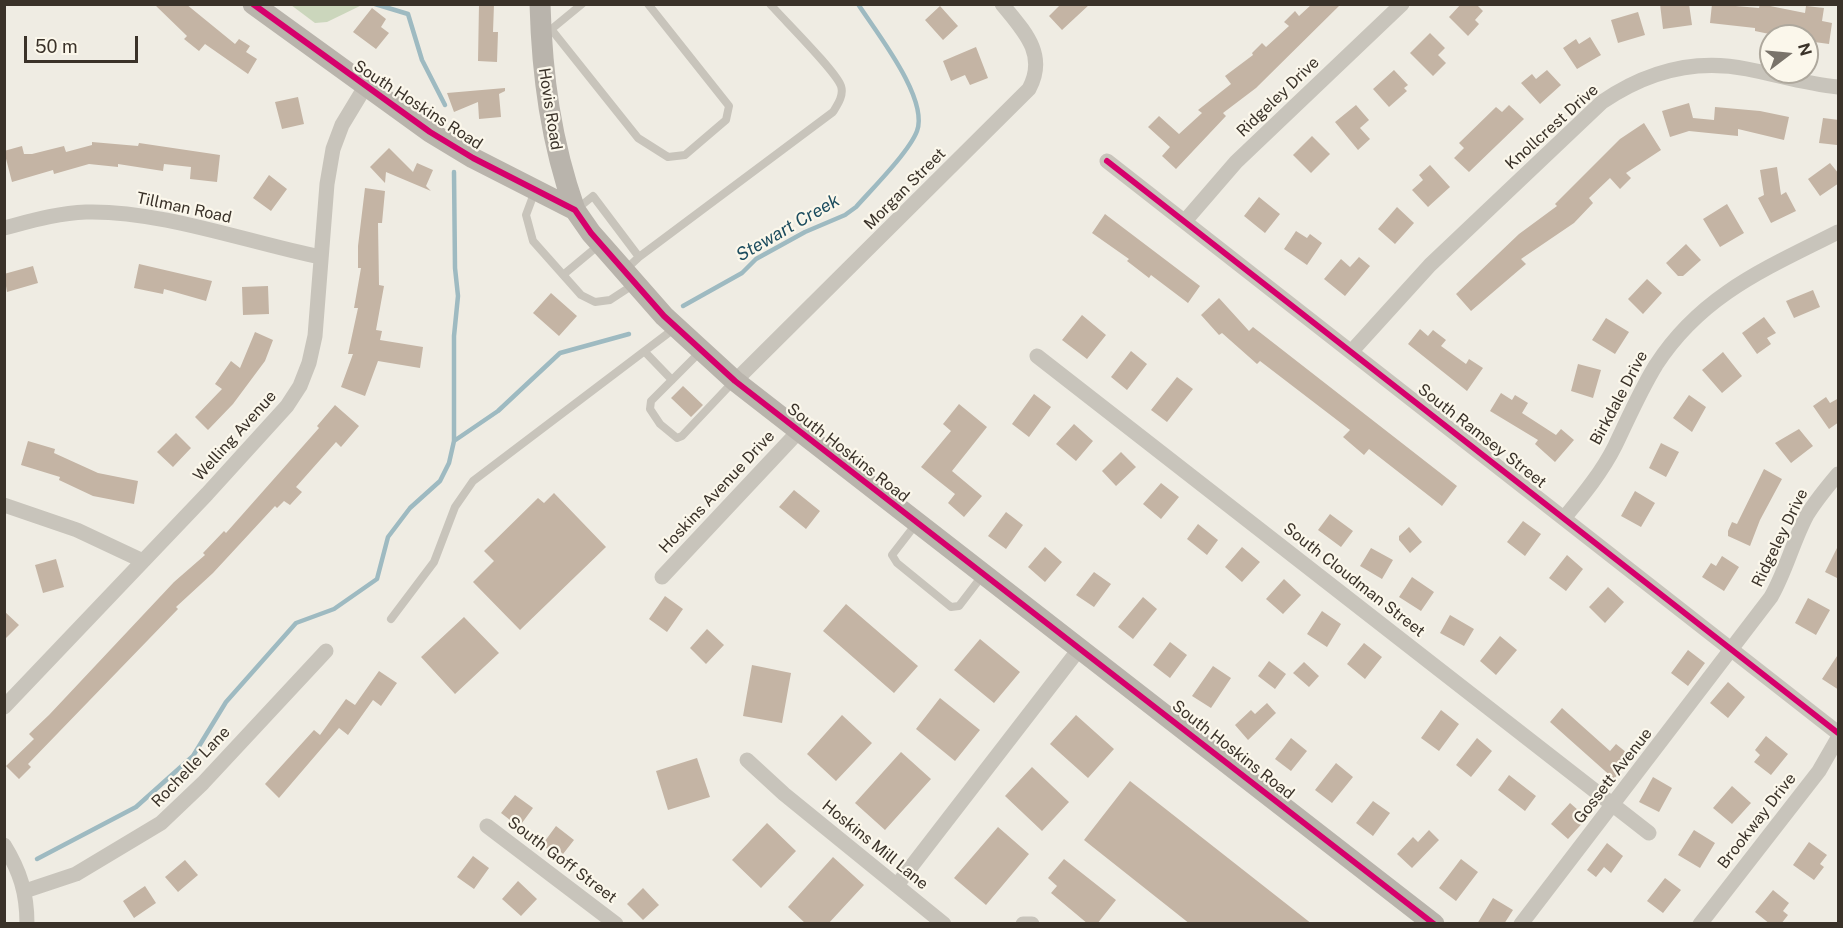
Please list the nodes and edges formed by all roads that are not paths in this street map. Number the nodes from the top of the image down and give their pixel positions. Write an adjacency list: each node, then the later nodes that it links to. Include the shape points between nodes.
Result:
1 (253, 4): 9 (street, South Hoskins Road)
2 (540, 4): 8 (street, Hovis Road)
3 (582, 4): 8 (lane)
4 (648, 4): 8 (lane, via 729,106 726,120 685,155 668,157 638,138)
5 (770, 4): 18 (lane, via 832,73 841,86 841,98 833,112)
6 (1402, 4): 14 (street, Ridgeley Drive, via 1236,162)
7 (1004, 5): 28 (street, Morgan Street, via 1034,48 1036,69 1029,89)
8 (546, 33): 13 (street, Hovis Road, via 543,76 554,140)
9 (365, 87): 12 (street, South Hoskins Road, via 430,132); 19 (street, Welling Avenue, via 342,125 333,149)
10 (1839, 87): 25 (street, Knollcrest Drive, via 1719,65 1671,69 1625,86 1602,102 1430,265)
11 (1107, 161): 14 (street, South Ramsey Street)
12 (536, 190): 13 (street, South Hoskins Road); 20 (lane, via 526,215 533,241)
13 (575, 210): 17 (street, South Hoskins Road); 18 (lane, via 593,196)
14 (1185, 221): 25 (street, South Ramsey Street)
15 (4, 228): 19 (street, Tillman Road, via 52,216 115,213 149,217)
16 (1839, 232): 32 (street, Birkdale Drive, via 1765,267 1688,324 1656,365 1600,470)
17 (600, 244): 20 (lane); 21 (street, South Hoskins Road)
18 (639, 256): 21 (lane)
19 (320, 257): 34 (street, Welling Avenue, via 315,336 300,386 287,406)
20 (563, 275): 21 (lane, via 581,295 595,302 610,300)
21 (630, 278): 22 (street, South Hoskins Road)
22 (677, 327): 23 (street, South Hoskins Road); 24 (lane)
23 (702, 350): 27 (lane); 28 (street, South Hoskins Road)
24 (645, 352): 27 (lane); 37 (lane, via 474,481 455,507 434,562)
25 (1351, 352): 32 (street, South Ramsey Street)
26 (1037, 356): 45 (street, South Cloudman Street)
27 (672, 380): 28 (lane, via 651,400 650,409 677,438)
28 (735, 381): 29 (street, South Hoskins Road)
29 (798, 432): 33 (street, South Hoskins Road); 36 (street, Hoskins Avenue Drive)
30 (1839, 474): 39 (street, Ridgeley Drive, via 1807,516 1786,570)
31 (4, 505): 34 (street, via 77,530)
32 (1565, 517): 39 (street, South Ramsey Street)
33 (917, 523): 35 (street, South Hoskins Road); 35 (lane, via 892,555 951,607 959,606)
34 (143, 561): 41 (street, Welling Avenue)
35 (984, 574): 38 (street, South Hoskins Road)
36 (662, 577)
37 (391, 619)
38 (1080, 648): 49 (street); 56 (street, South Hoskins Road)
39 (1734, 650): 42 (street, South Ramsey Street); 45 (street, Gossett Avenue)
40 (326, 651): 50 (street, Rochelle Lane, via 161,823 76,874)
41 (4, 707)
42 (1839, 733)
43 (1839, 738): 58 (street, Brookway Drive, via 1819,771)
44 (747, 759): 49 (street, Hoskins Mill Lane, via 784,794)
45 (1613, 805): 47 (street, South Cloudman Street); 57 (street, Gossett Avenue)
46 (487, 826): 52 (street, South Goff Street)
47 (1649, 833)
48 (4, 845): 50 (street)
49 (897, 885): 53 (street, Hoskins Mill Lane)
50 (25, 891): 51 (street)
51 (27, 924)
52 (616, 924)
53 (944, 924)
54 (1023, 924): 55 (street)
55 (1032, 924)
56 (1434, 924)
57 (1521, 924)
58 (1700, 924)

